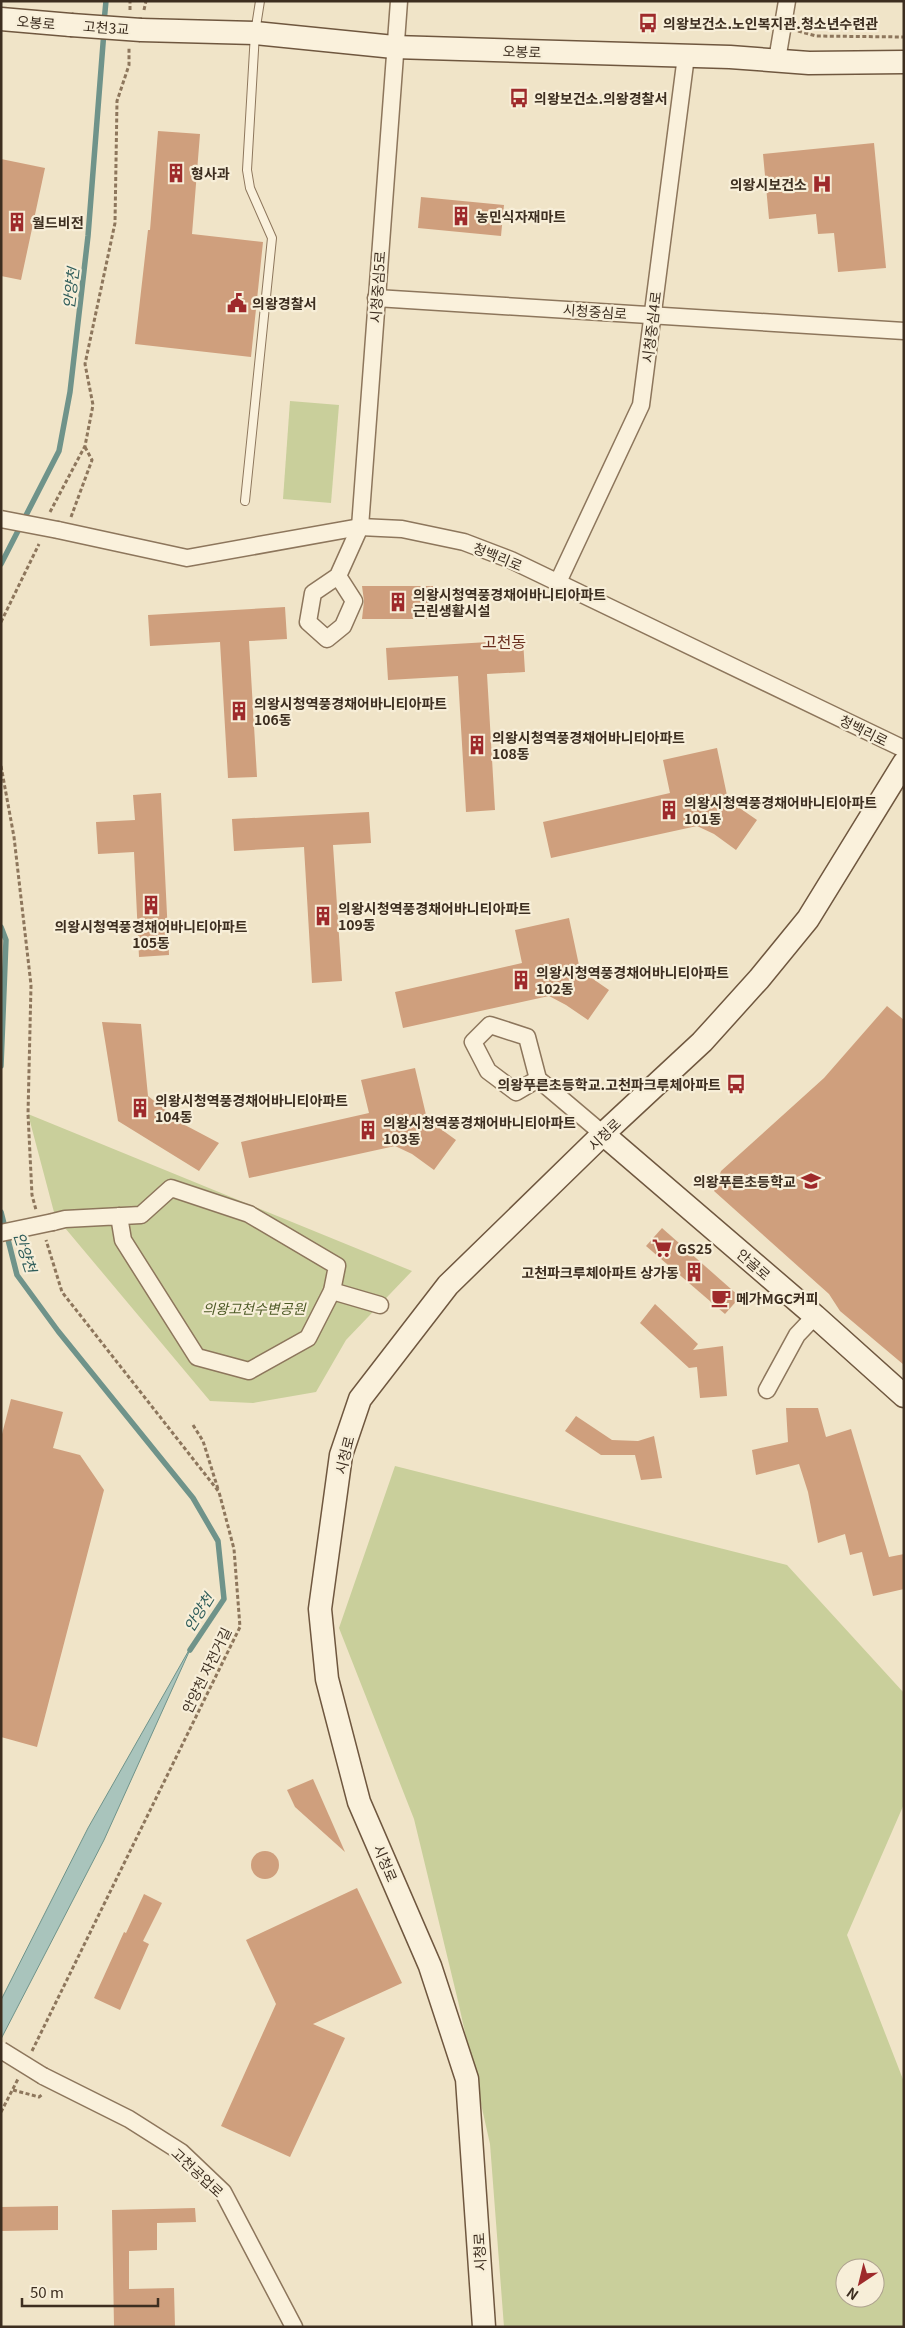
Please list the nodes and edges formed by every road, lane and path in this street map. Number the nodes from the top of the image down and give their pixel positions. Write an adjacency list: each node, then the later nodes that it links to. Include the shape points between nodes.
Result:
1 (130, 1): 8 (path)
2 (260, 1): 9 (lane)
3 (399, 1): 11 (street, 시청중심5로)
4 (787, 1): 7 (street)
5 (1, 19): 6 (street, 오봉로)
6 (71, 25): 8 (street, 고천3교, bridge)
7 (782, 26): 10 (path, via 816,36); 13 (street)
8 (133, 32): 9 (street, 오봉로); 18 (path, via 129,65 117,101 115,223 85,364 93,406)
9 (255, 33): 11 (street, 오봉로); 19 (lane, via 247,170 250,188 272,238)
10 (904, 37)
11 (394, 47): 12 (street, 오봉로); 15 (street, 시청중심5로)
12 (686, 56): 13 (street, 오봉로); 16 (street, 시청중심4로)
13 (777, 60): 14 (street, 오봉로)
14 (904, 62)
15 (376, 298): 16 (street, 시청중심로); 22 (street, 시청중심5로)
16 (652, 315): 17 (street, 시청중심로); 25 (street, 시청중심4로, via 641,405)
17 (904, 331)
18 (85, 446): 21 (path); 21 (path, via 92,460)
19 (246, 501)
20 (1, 519): 21 (street, 청백리로, bridge)
21 (57, 527): 22 (street, 청백리로, via 187,558)
22 (360, 527): 24 (street); 25 (street, 청백리로, via 402,528 464,542)
23 (39, 542): 26 (path)
24 (338, 576)
25 (558, 582): 27 (street, 청백리로)
26 (1, 622)
27 (904, 749)
28 (904, 763): 31 (street, 시청로, via 808,919 702,1042)
29 (1, 766): 32 (path, via 14,837 32,986 28,1114 32,1194)
30 (538, 1079): 31 (street)
31 (603, 1134): 38 (street, 안골로); 48 (street, 시청로, via 448,1285 360,1399 341,1455 320,1609 327,1679 359,1802 430,1966 467,2079)
32 (37, 1212)
33 (119, 1216): 34 (street, bridge, via 65,1219); 36 (street, via 141,1215 171,1188 248,1214 337,1266); 36 (street, via 123,1240 197,1357 249,1371 308,1338)
34 (1, 1233)
35 (45, 1239): 42 (path, 안양천 자전거길, via 62,1292)
36 (332, 1291): 37 (street)
37 (380, 1305)
38 (815, 1316): 39 (street, via 796,1335); 40 (street, 안골로)
39 (767, 1390)
40 (904, 1396)
41 (193, 1425): 42 (path, via 203,1441)
42 (219, 1492): 44 (path, 안양천 자전거길, via 234,1549 240,1627)
43 (1, 2050): 47 (street, 고천공업로, bridge, via 43,2076 129,2119 181,2152 223,2192)
44 (29, 2057)
45 (20, 2075): 46 (path)
46 (1, 2112)
47 (294, 2327)
48 (484, 2327)

